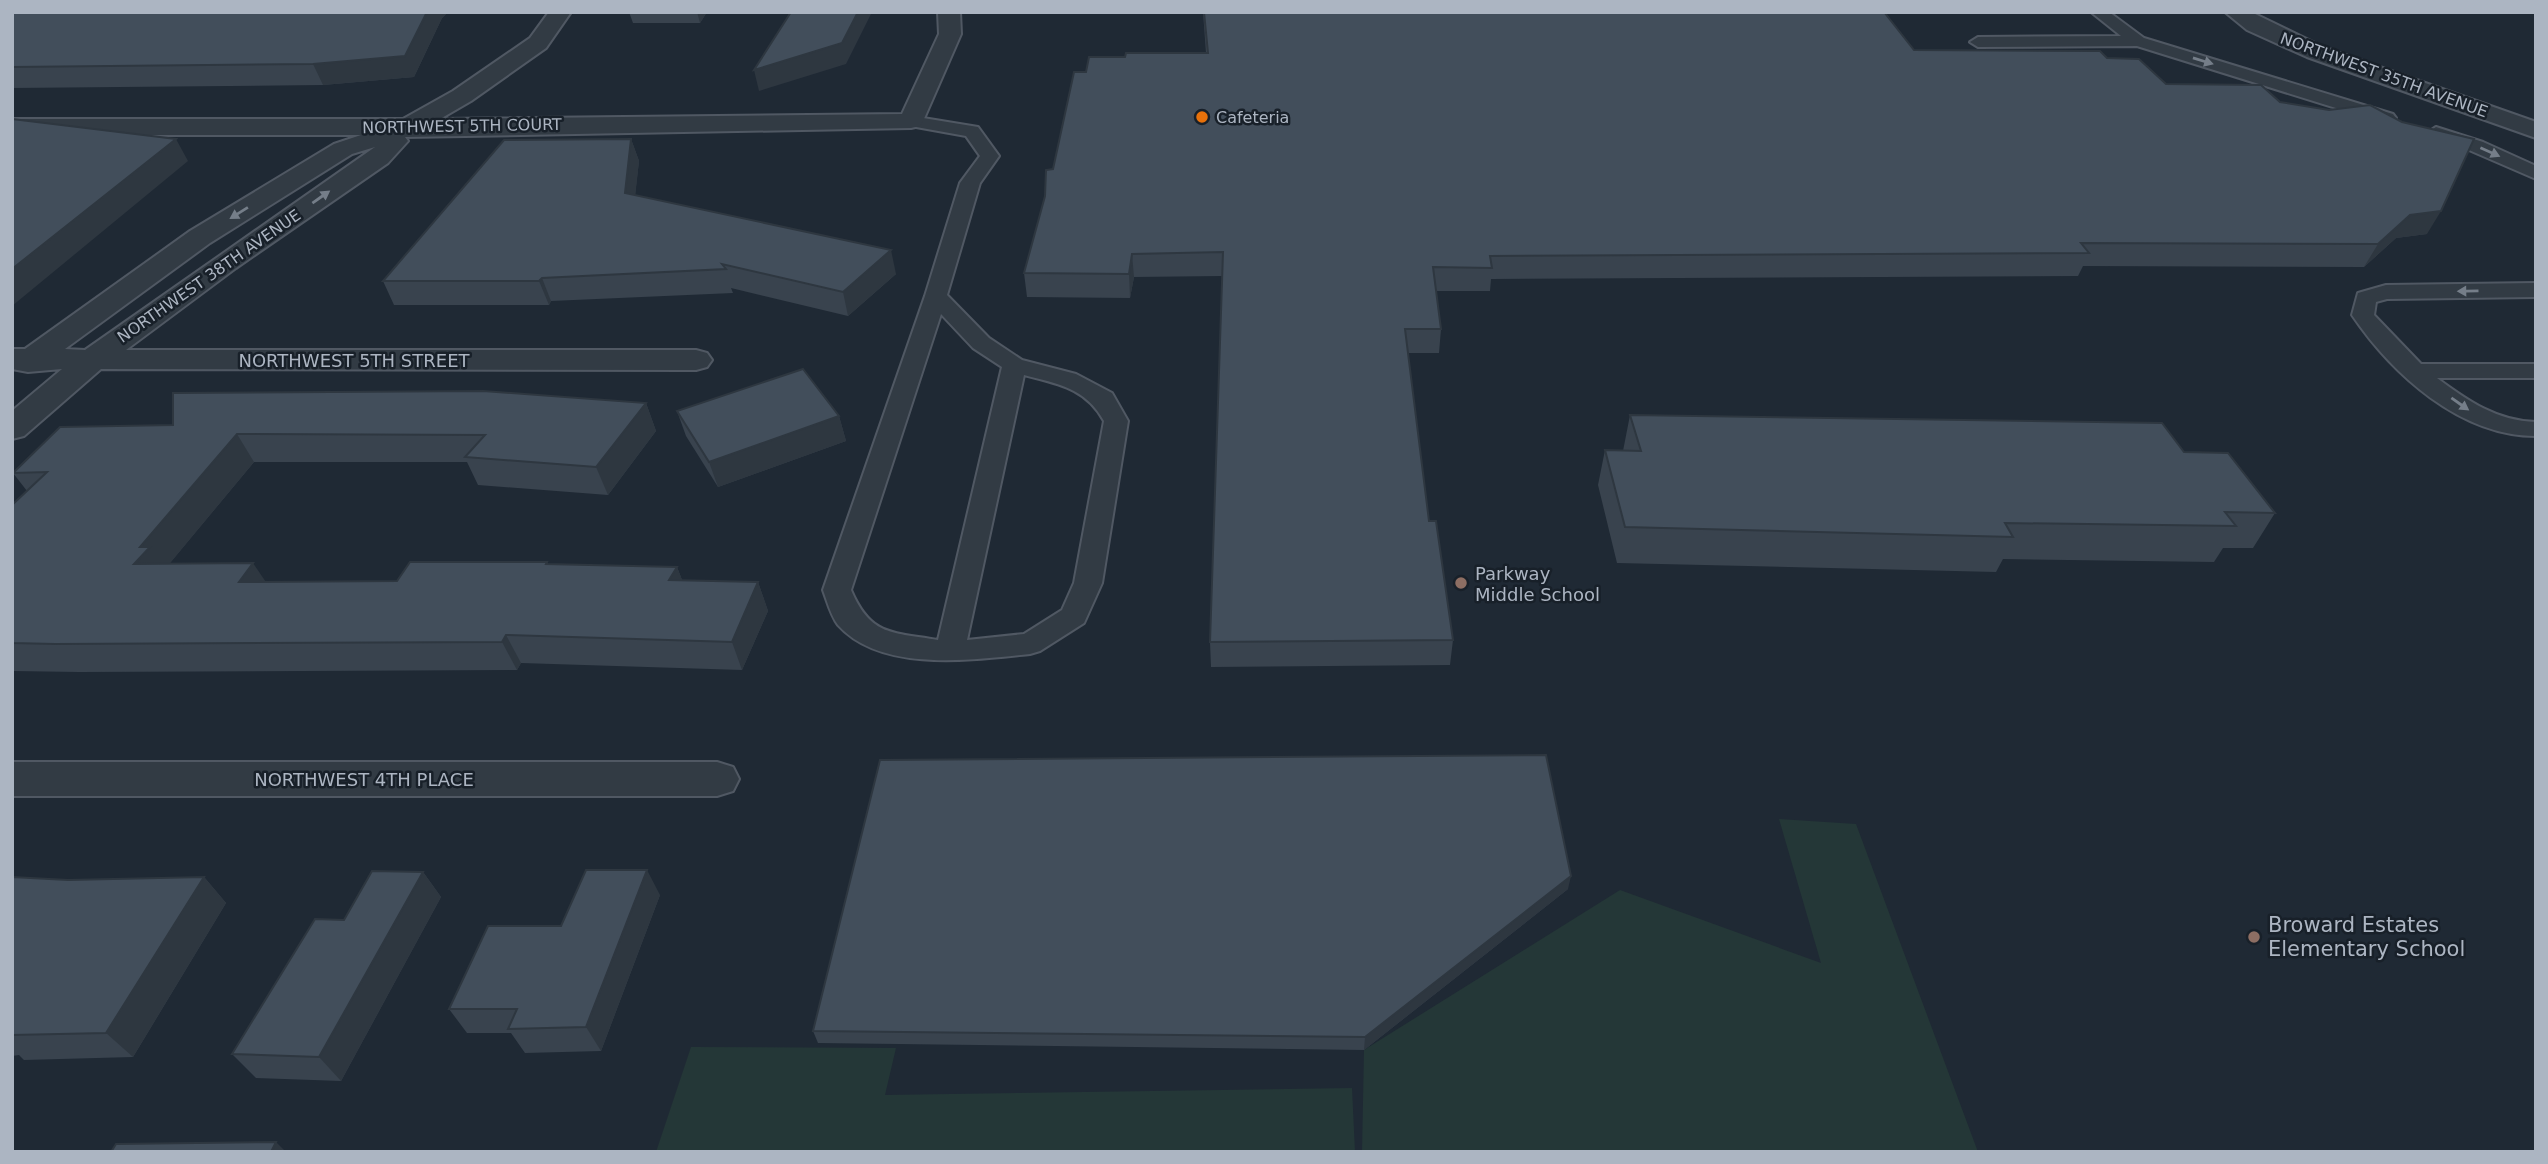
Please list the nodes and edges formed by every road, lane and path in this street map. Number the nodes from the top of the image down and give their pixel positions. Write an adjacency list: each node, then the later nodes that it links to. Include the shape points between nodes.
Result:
1 (560, 12): 10 (street, NORTHWEST 38TH AVENUE, via 538,43)
2 (949, 12): 7 (street, via 950,34)
3 (2099, 12): 5 (lane)
4 (2236, 12): 12 (street, NORTHWEST 35TH AVENUE, via 2315,52)
5 (2138, 41): 6 (lane); 8 (lane, one-way to 8)
6 (1978, 42)
7 (911, 121): 10 (street, NORTHWEST 5TH COURT); 15 (lane, via 972,131 990,156 970,183)
8 (2398, 122)
9 (12, 127): 10 (street, NORTHWEST 5TH COURT)
10 (408, 127): 16 (street, NORTHWEST 38TH AVENUE, one-way to 10, via 379,157); 18 (street, NORTHWEST 38TH AVENUE, one-way to 18, via 343,149 200,237)
11 (2424, 130): 13 (lane, one-way to 13)
12 (2536, 131)
13 (2531, 166)
14 (2536, 290): 21 (lane, one-way to 21, via 2386,292 2366,298 2363,315 2374,333)
15 (936, 296): 19 (lane, via 981,343); 24 (lane, via 837,590 848,617 875,640)
16 (93, 359): 17 (street, NORTHWEST 5TH STREET); 18 (street, NORTHWEST 5TH STREET); 22 (street, NORTHWEST 38TH AVENUE)
17 (696, 360)
18 (19, 365)
19 (1014, 365): 24 (lane); 24 (lane, via 1068,379 1103,398 1116,421 1088,583 1074,616 1030,645)
20 (2536, 370): 21 (lane)
21 (2414, 371): 23 (lane, one-way to 23, via 2473,412 2507,427)
22 (12, 429)
23 (2536, 429)
24 (950, 652)
25 (12, 779): 26 (street, NORTHWEST 4TH PLACE)
26 (717, 779)

